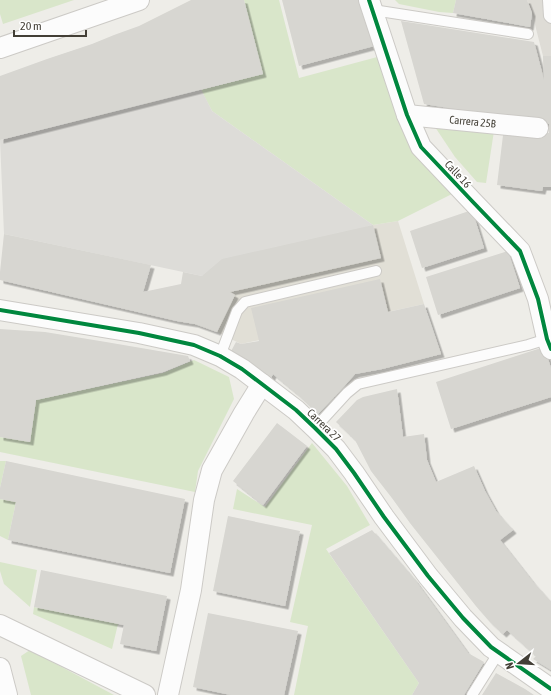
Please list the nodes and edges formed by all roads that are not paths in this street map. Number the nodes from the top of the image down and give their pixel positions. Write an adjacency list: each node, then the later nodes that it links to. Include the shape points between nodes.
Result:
1 (138, 0): 6 (street)
2 (548, 0): 4 (lane)
3 (371, 5): 5 (lane); 7 (street, Calle 16)
4 (551, 18)
5 (528, 34)
6 (0, 48)
7 (407, 115): 8 (street, Carrera 25B); 11 (street, Calle 16, via 420,147 520,252 538,299)
8 (538, 128)
9 (376, 271): 12 (lane, via 245,302 236,311)
10 (0, 310): 12 (street, Carrera 27, via 139,333 194,345)
11 (549, 344): 14 (lane, via 528,345 358,384 346,392)
12 (220, 356): 13 (street, Carrera 27)
13 (262, 384): 14 (street, Carrera 27); 19 (street, via 212,470 204,500 191,590)
14 (315, 428): 16 (street, Carrera 27, via 350,467 428,576 463,618)
15 (0, 625): 18 (street)
16 (499, 652): 17 (street, Carrera 27); 20 (lane)
17 (551, 688)
18 (145, 695)
19 (168, 695)
20 (472, 695)

